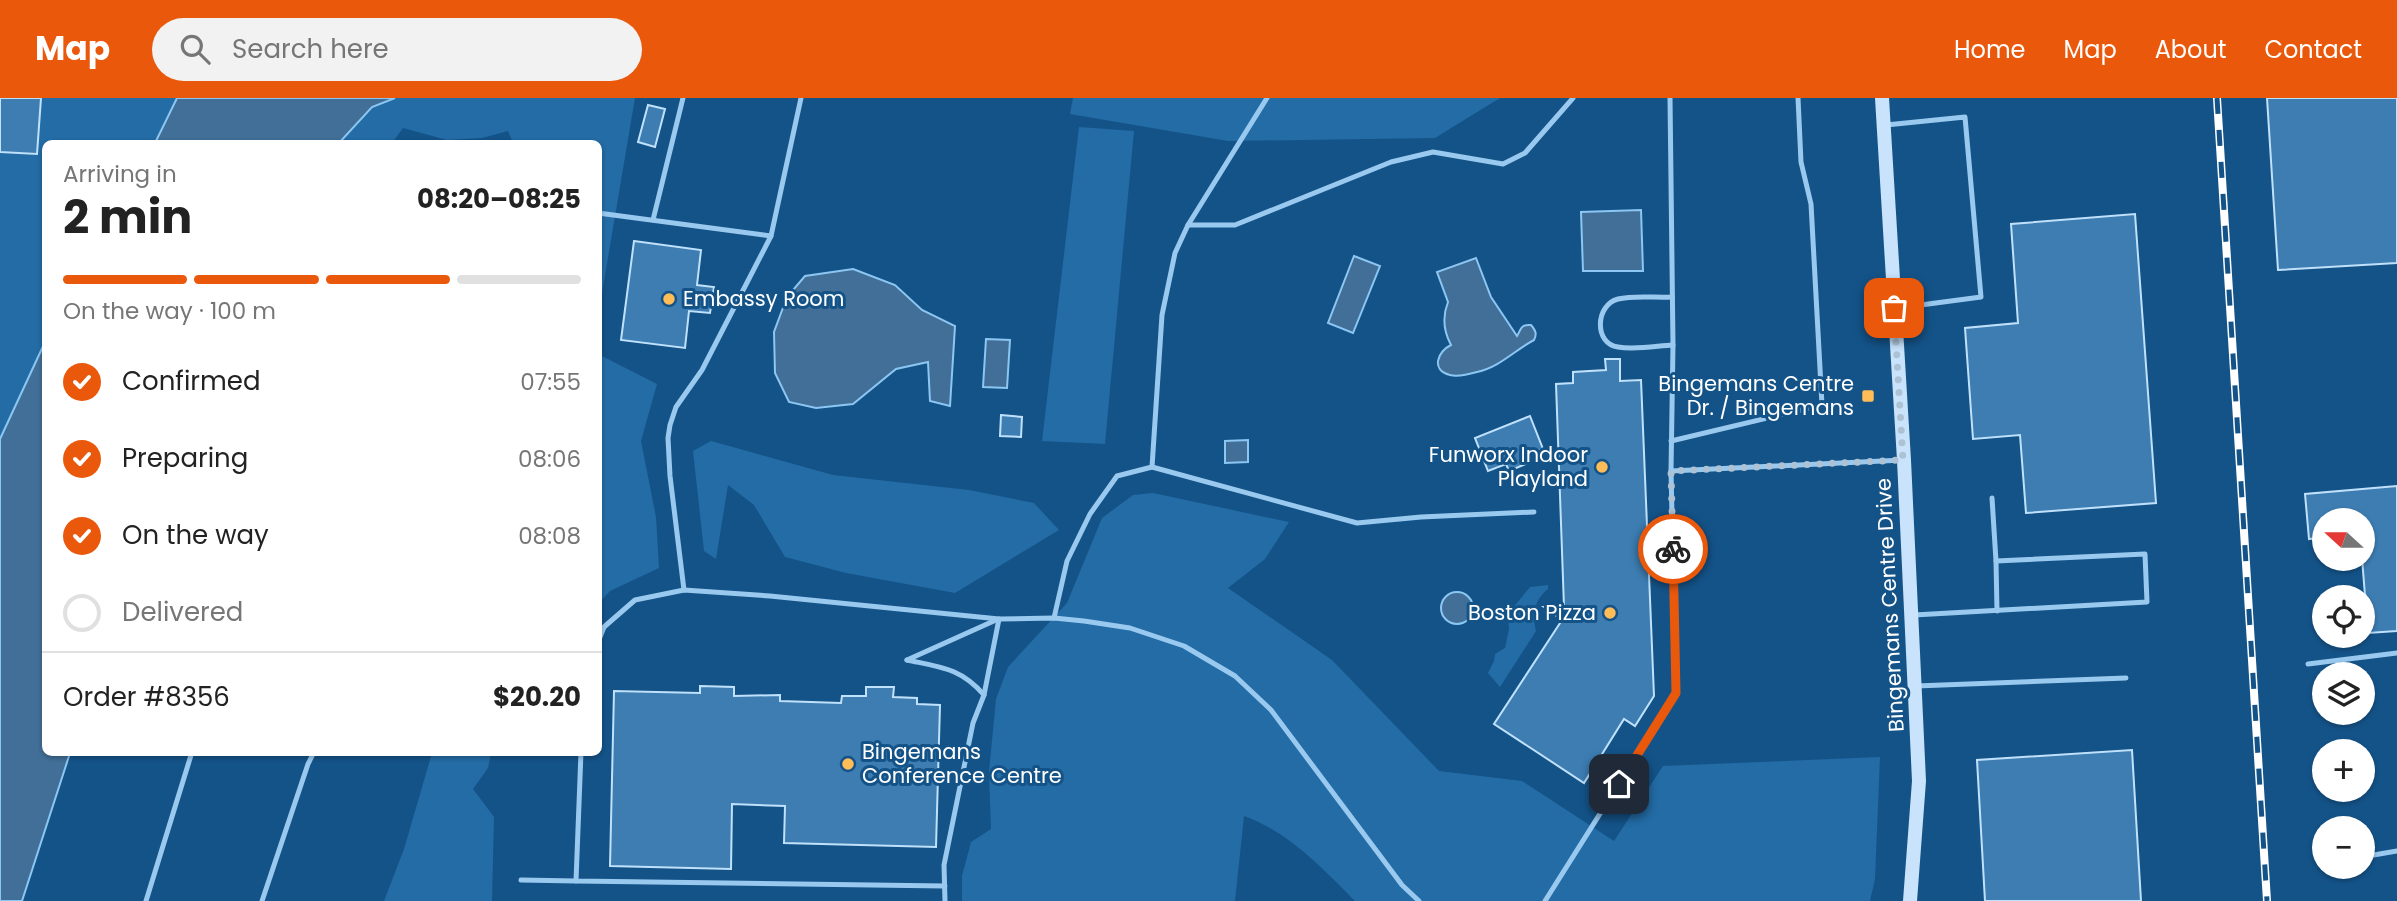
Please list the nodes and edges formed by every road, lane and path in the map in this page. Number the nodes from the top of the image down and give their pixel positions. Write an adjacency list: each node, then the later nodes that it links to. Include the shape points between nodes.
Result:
1 (683, 98): 10 (lane)
2 (801, 98): 12 (lane)
3 (1267, 98): 11 (lane)
4 (1573, 98): 11 (lane, via 1525,153 1503,164 1433,152 1391,162 1235,225)
5 (1670, 98): 13 (lane)
6 (1798, 98): 16 (lane, via 1801,162 1811,204 1822,405)
7 (1882, 98): 8 (main road, Bingemans Centre Drive)
8 (1883, 125): 14 (main road, Bingemans Centre Drive); 14 (lane, via 1965,117 1981,297)
9 (602, 213): 10 (lane)
10 (653, 219): 12 (lane)
11 (1188, 225): 18 (lane, via 1175,253 1162,315)
12 (771, 236): 23 (lane, via 670,425 670,476)
13 (1672, 297): 15 (lane); 15 (lane, via 1616,299 1608,305 1600,325 1602,336 1617,347)
14 (1894, 308): 17 (main road, Bingemans Centre Drive)
15 (1673, 345): 16 (lane)
16 (1671, 441): 19 (lane)
17 (1903, 460): 19 (lane); 25 (main road, Bingemans Centre Drive)
18 (1152, 467): 21 (lane, via 1357,523); 26 (lane, via 1117,476 1090,514 1067,561)
19 (1671, 471): 46 (lane, via 1676,693)
20 (1992, 498): 22 (lane)
21 (1534, 512)
22 (1996, 561): 24 (lane); 24 (lane, via 2145,554 2147,602)
23 (684, 590): 27 (lane); 28 (lane, via 635,600)
24 (1997, 611): 25 (lane)
25 (1911, 615): 32 (main road, Bingemans Centre Drive)
26 (1054, 618): 27 (lane); 45 (lane, via 1130,628 1184,646 1235,676 1271,710 1402,885)
27 (999, 619): 33 (lane); 33 (lane, via 907,660 953,670 971,680)
28 (602, 631)
29 (2397, 653): 30 (lane)
30 (2308, 664)
31 (2126, 678): 32 (lane)
32 (1914, 686): 47 (main road, Bingemans Centre Drive, via 1919,781)
33 (984, 695): 41 (lane, via 973,723 944,865)
34 (191, 756): 42 (lane)
35 (312, 756): 43 (lane)
36 (581, 756): 40 (lane)
37 (2397, 851): 38 (lane)
38 (2375, 855)
39 (521, 880): 40 (lane)
40 (576, 881): 41 (lane)
41 (945, 886): 44 (lane)
42 (146, 901)
43 (262, 901)
44 (945, 901)
45 (1419, 901)
46 (1545, 901)
47 (1910, 901)

